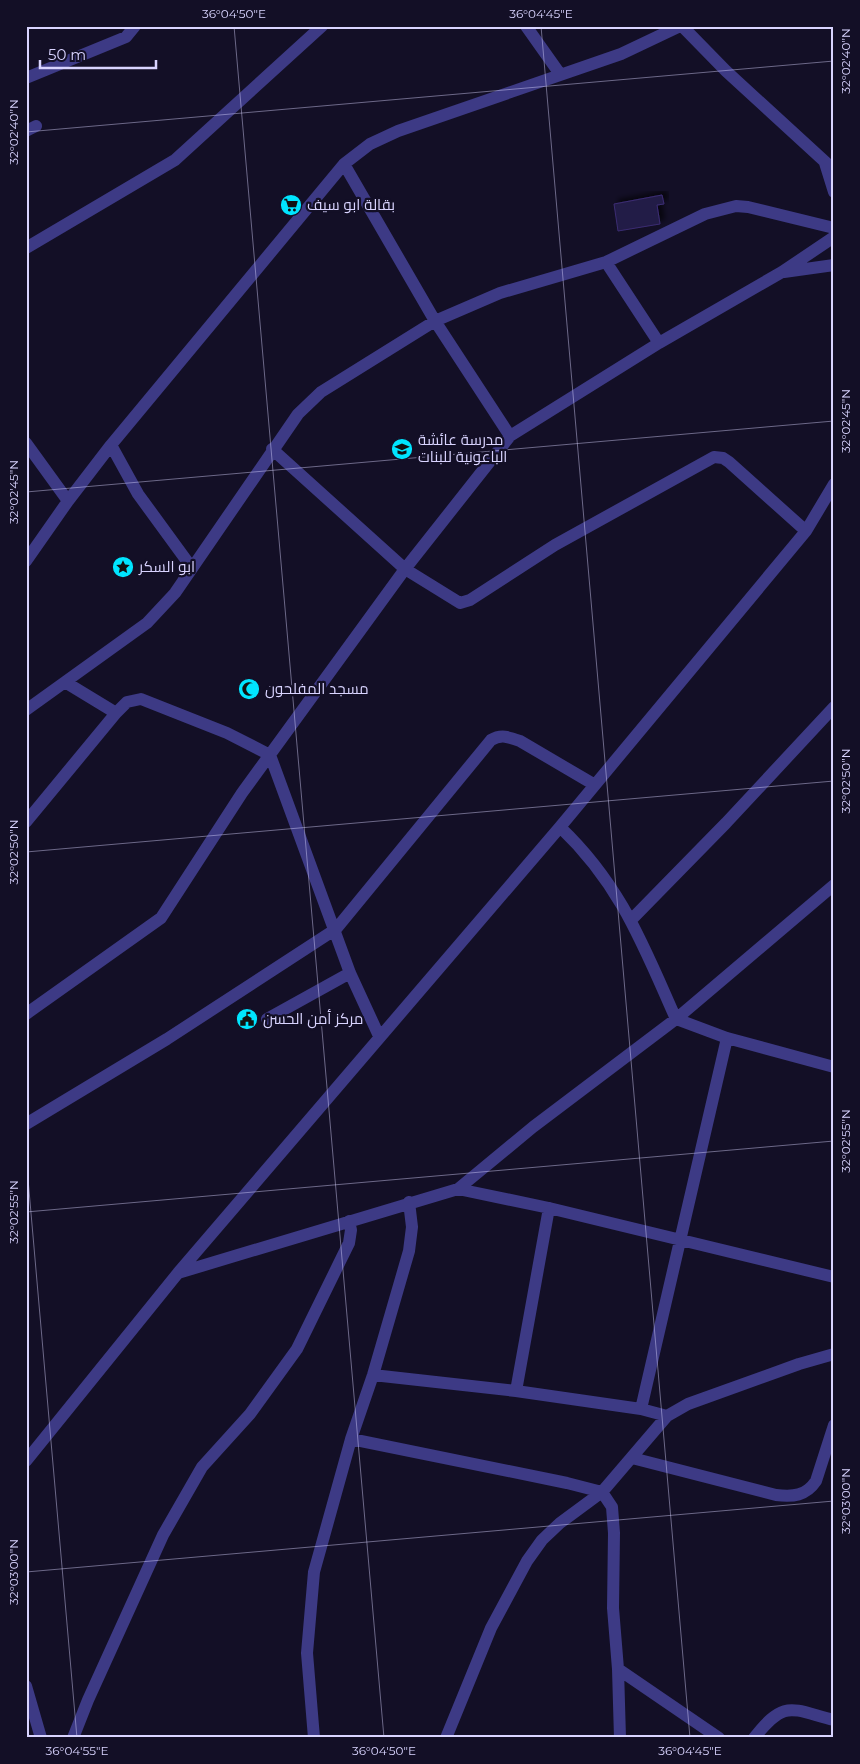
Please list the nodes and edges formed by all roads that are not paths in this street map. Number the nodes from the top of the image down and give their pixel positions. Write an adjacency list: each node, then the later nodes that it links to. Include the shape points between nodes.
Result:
1 (135, 26): 6 (street, via 126,37)
2 (526, 26): 5 (street)
3 (681, 26): 5 (street, via 621,54); 8 (street)
4 (316, 28): 12 (street, via 175,160)
5 (560, 74): 7 (street, via 398,131 370,144)
6 (26, 78)
7 (344, 164): 16 (street); 20 (street)
8 (829, 166): 9 (street)
9 (834, 192)
10 (834, 228): 13 (street, via 766,210 736,206 705,214)
11 (834, 237): 15 (street)
12 (26, 248)
13 (606, 262): 16 (street, via 500,293); 17 (street)
14 (834, 265): 15 (street)
15 (782, 272): 17 (street)
16 (435, 321): 18 (street); 21 (street, via 321,392 298,414)
17 (659, 343): 18 (street)
18 (510, 436): 27 (street)
19 (26, 443): 23 (street)
20 (111, 445): 23 (street); 26 (street, via 138,494)
21 (272, 449): 26 (street); 27 (street)
22 (834, 484): 24 (street)
23 (68, 501): 25 (street)
24 (806, 531): 27 (street, via 729,462 719,457 708,460 555,545 465,602 456,602); 33 (street)
25 (26, 561)
26 (192, 568): 28 (street, via 175,593 147,623)
27 (406, 569): 32 (street)
28 (65, 682): 30 (street); 31 (street)
29 (834, 706): 37 (street)
30 (26, 710)
31 (116, 713): 32 (street, via 127,702 141,699 227,732); 34 (street)
32 (270, 756): 38 (street); 40 (street, via 242,793 161,918)
33 (595, 784): 35 (street); 38 (street, via 520,740 498,736 491,740)
34 (26, 822)
35 (560, 827): 37 (street, via 592,860); 43 (street)
36 (834, 885): 42 (street)
37 (632, 919): 42 (street)
38 (336, 929): 39 (street); 46 (street, via 167,1039)
39 (350, 973): 41 (street); 43 (street)
40 (26, 1014)
41 (267, 1019)
42 (676, 1019): 44 (street); 47 (street, via 533,1127)
43 (379, 1036): 52 (street)
44 (727, 1038): 45 (street); 51 (street)
45 (834, 1067)
46 (26, 1124)
47 (458, 1189): 48 (street); 49 (street)
48 (409, 1202): 50 (street); 55 (street, via 410,1250)
49 (549, 1208): 51 (street); 56 (street)
50 (349, 1220): 52 (street); 68 (street, via 349,1243 297,1349 250,1414 202,1467 163,1535)
51 (680, 1239): 53 (street); 57 (street)
52 (178, 1273): 62 (street)
53 (834, 1276)
54 (834, 1354): 58 (street, via 688,1404)
55 (373, 1375): 56 (street); 60 (street)
56 (516, 1390): 57 (street)
57 (641, 1409): 58 (street)
58 (667, 1416): 61 (street)
59 (834, 1424): 61 (street, via 816,1481 810,1489 791,1496 776,1495)
60 (351, 1439): 63 (street); 69 (street, via 310,1596 307,1653)
61 (632, 1458): 63 (street)
62 (26, 1461)
63 (602, 1492): 64 (street, via 610,1500 614,1518 613,1599); 70 (street, via 554,1528 527,1561 491,1628)
64 (618, 1669): 71 (street); 72 (street)
65 (26, 1686): 67 (street)
66 (834, 1720): 73 (street, via 794,1710 779,1712)
67 (40, 1738)
68 (74, 1738)
69 (314, 1738)
70 (446, 1738)
71 (620, 1738)
72 (719, 1738)
73 (754, 1738)

